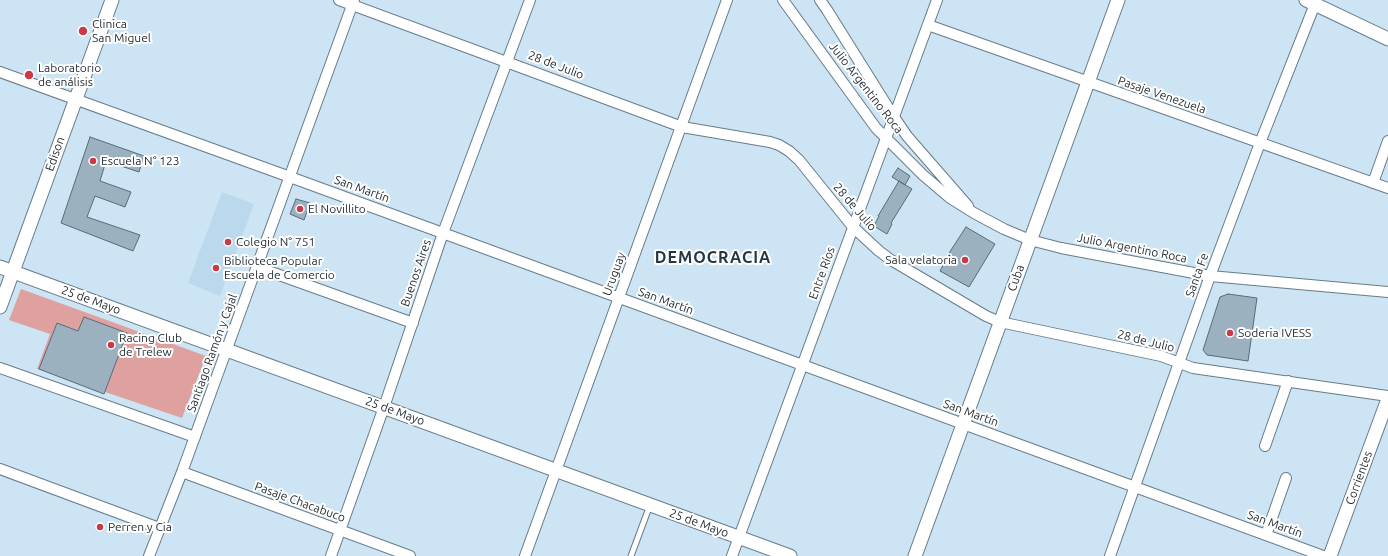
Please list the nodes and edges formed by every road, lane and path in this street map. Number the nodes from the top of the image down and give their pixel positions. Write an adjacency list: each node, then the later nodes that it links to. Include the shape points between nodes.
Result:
1 (112, 0): 16 (street, Edison)
2 (339, 0): 9 (street, 28 de Julio)
3 (530, 0): 13 (street, Buenos Aires)
4 (727, 0): 18 (street, Uruguay)
5 (783, 0): 19 (street, Julio Argentino Roca, via 876,128)
6 (820, 0): 17 (street, Julio Argentino Roca)
7 (937, 0): 11 (street, Entre Ríos)
8 (1118, 0): 15 (street, Cuba)
9 (353, 2): 13 (street, 28 de Julio); 22 (street, Santiago Ramón y Cajal)
10 (1310, 2): 12 (street); 21 (street, Santa Fe)
11 (928, 25): 15 (street, Pasaje Venezuela); 17 (street, Entre Ríos)
12 (1388, 40)
13 (507, 61): 18 (street, 28 de Julio); 27 (street, Buenos Aires)
14 (0, 72): 16 (street, San Martín)
15 (1088, 82): 21 (street, Pasaje Venezuela); 28 (street, Cuba)
16 (75, 99): 22 (street, San Martín); 31 (street, Edison)
17 (894, 118): 19 (street, Entre Ríos); 25 (street, Julio Argentino Roca)
18 (682, 127): 26 (street, 28 de Julio, via 770,142 789,151); 34 (street, Uruguay)
19 (886, 138): 25 (street, Julio Argentino Roca, via 923,175 950,198); 26 (street, Entre Ríos)
20 (1388, 141): 23 (street)
21 (1260, 143): 23 (street, Pasaje Venezuela); 32 (street, Santa Fe)
22 (290, 177): 27 (street, San Martín); 30 (street, Santiago Ramón y Cajal)
23 (1373, 183): 24 (street, Pasaje Venezuela)
24 (1388, 188)
25 (974, 213): 28 (street, Julio Argentino Roca)
26 (853, 227): 36 (street, 28 de Julio, via 891,260); 40 (street, Entre Ríos)
27 (443, 233): 34 (street, San Martín); 37 (street, Buenos Aires)
28 (1030, 240): 32 (street, Julio Argentino Roca); 36 (street, Cuba)
29 (0, 267): 31 (street, 25 de Mayo)
30 (257, 267): 37 (street); 38 (street, Santiago Ramón y Cajal)
31 (13, 271): 35 (street, Edison); 38 (street, 25 de Mayo)
32 (1210, 276): 33 (street, Julio Argentino Roca); 39 (street, Santa Fe)
33 (1388, 292)
34 (619, 298): 40 (street, San Martín); 49 (street, Uruguay)
35 (0, 308)
36 (1000, 322): 39 (street, 28 de Julio, via 1161,356); 45 (street, Cuba)
37 (413, 323): 44 (street, Buenos Aires)
38 (227, 350): 44 (street, 25 de Mayo); 46 (street, Santiago Ramón y Cajal)
39 (1180, 363): 42 (street, 28 de Julio, via 1193,368); 52 (street, Santa Fe)
40 (802, 365): 45 (street, San Martín); 57 (street, Entre Ríos)
41 (0, 368): 46 (street)
42 (1288, 381): 43 (street, 28 de Julio); 47 (street)
43 (1388, 398): 68 (street, Corrientes)
44 (384, 407): 49 (street, 25 de Mayo); 55 (street, Buenos Aires)
45 (963, 424): 52 (street, San Martín); 65 (street, Cuba)
46 (195, 437): 50 (street, Santiago Ramón y Cajal)
47 (1265, 446)
48 (0, 469): 54 (street)
49 (556, 470): 53 (street, 25 de Mayo); 61 (street, Uruguay)
50 (182, 472): 54 (street, Santiago Ramón y Cajal); 55 (street, Pasaje Chacabuco)
51 (1286, 478): 56 (street)
52 (1136, 487): 56 (street, San Martín); 66 (street, Santa Fe)
53 (650, 505): 57 (street, 25 de Mayo); 62 (lane)
54 (159, 528): 58 (street, Santiago Ramón y Cajal)
55 (341, 531): 59 (street, Buenos Aires); 60 (street, Pasaje Chacabuco)
56 (1266, 535): 67 (street, San Martín)
57 (739, 537): 63 (street, Entre Ríos); 64 (street, 25 de Mayo)
58 (149, 556)
59 (331, 556)
60 (410, 556)
61 (525, 556)
62 (631, 556)
63 (732, 556)
64 (790, 556)
65 (915, 556)
66 (1110, 556)
67 (1323, 556)
68 (1330, 556)

